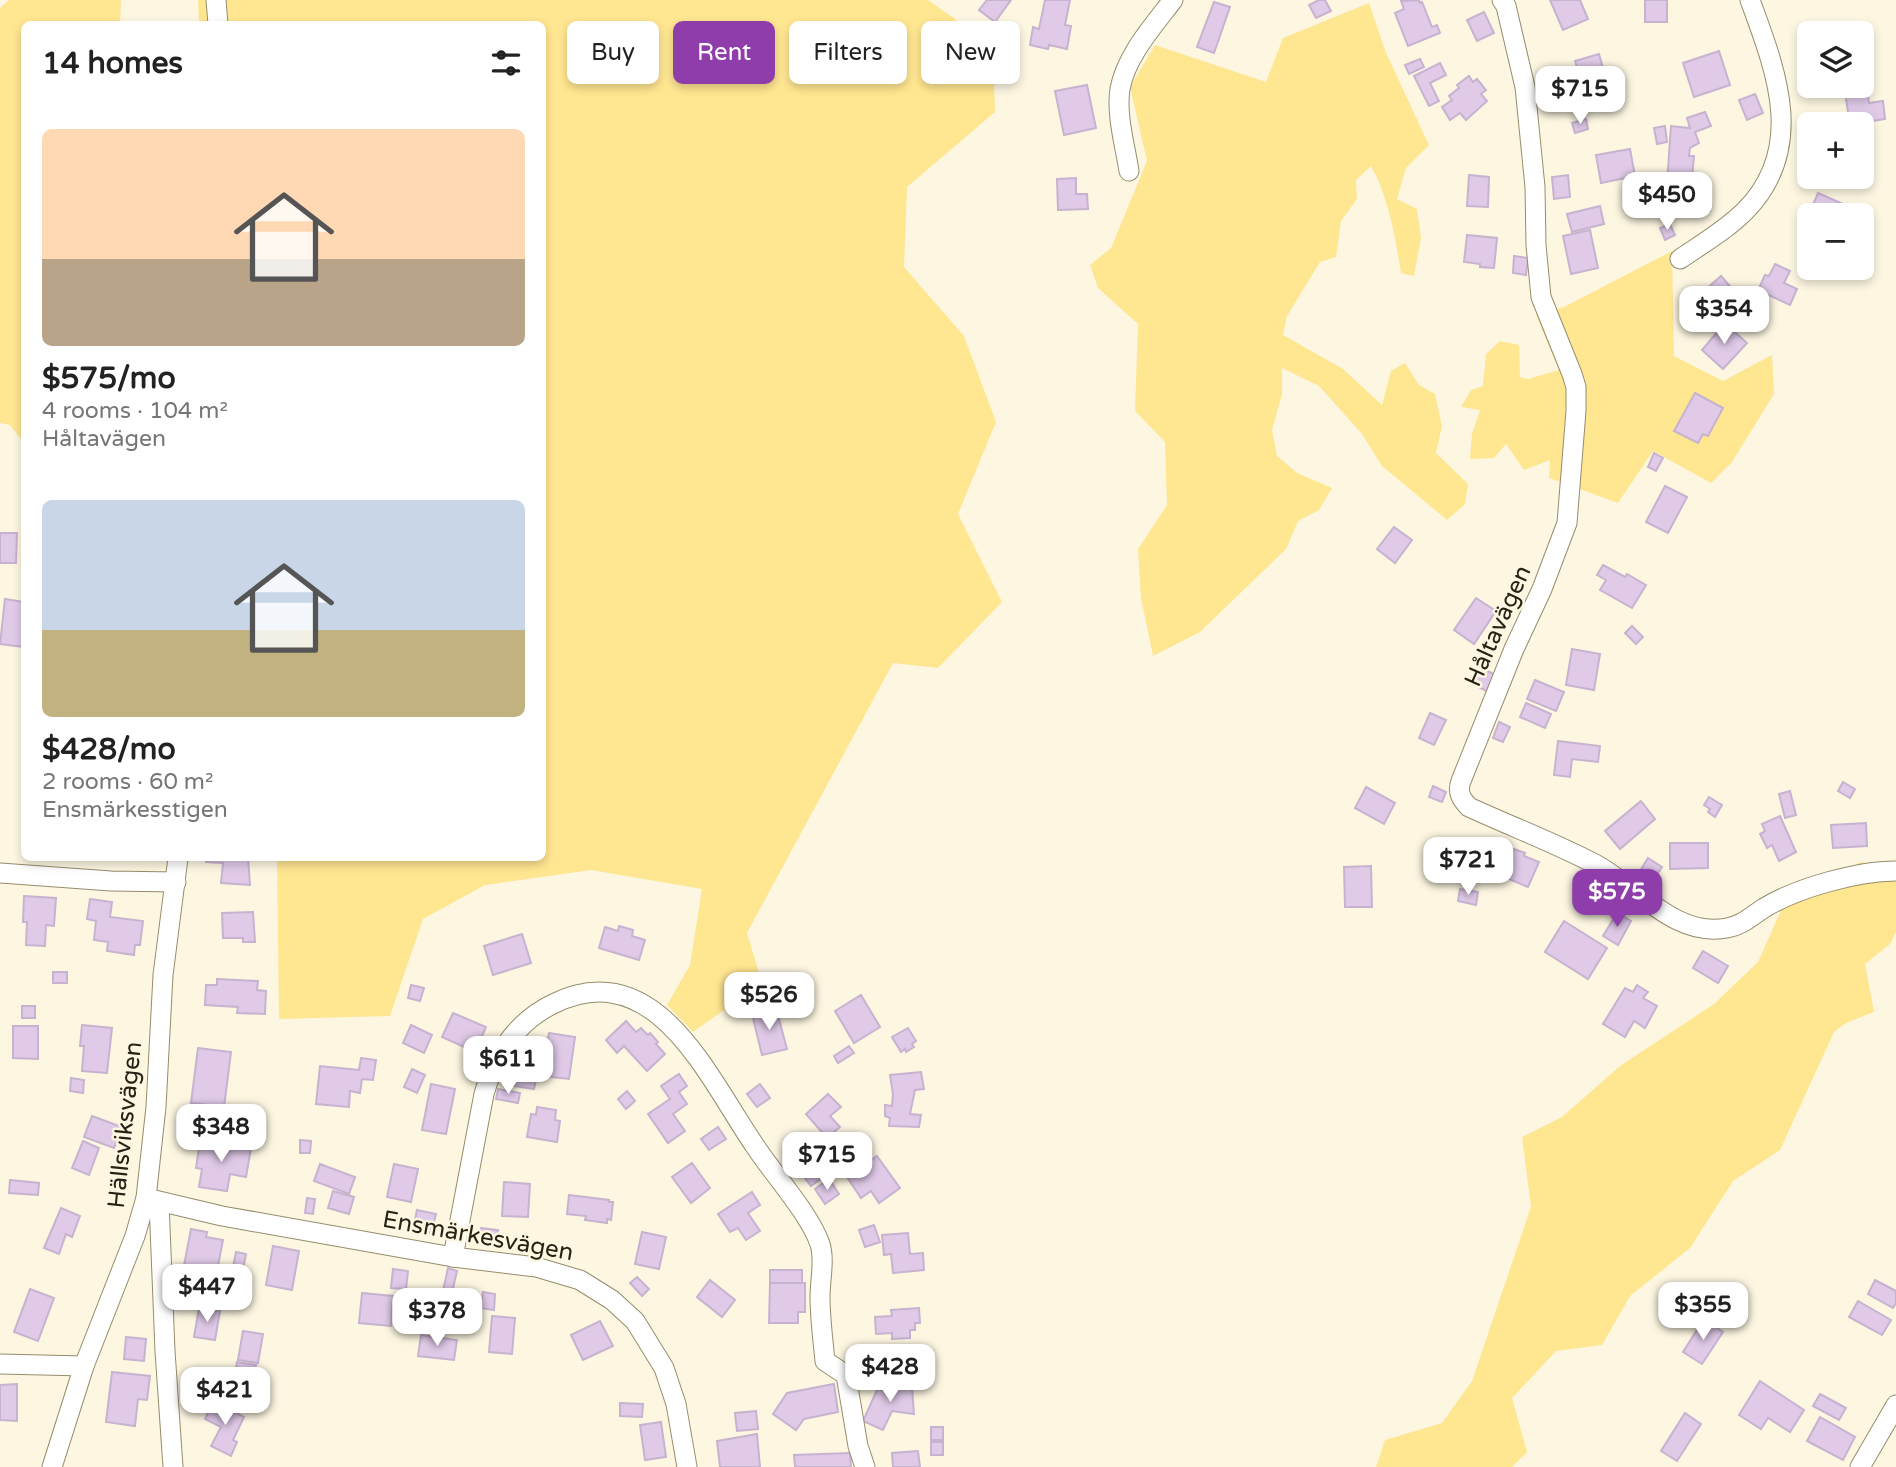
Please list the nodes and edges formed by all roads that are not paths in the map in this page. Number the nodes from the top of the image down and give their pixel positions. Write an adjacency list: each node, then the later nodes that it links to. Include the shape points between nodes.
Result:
1 (216, 0): 5 (street)
2 (1173, 0): 6 (street, via 1123,78 1120,106)
3 (1502, 0): 9 (street, Håltavägen, via 1525,87 1541,297 1576,387 1576,411 1567,523 1460,784 1461,799 1469,807 1595,864 1654,906 1694,926 1723,929 1744,923 1806,888)
4 (1749, 0): 7 (street, via 1779,86 1781,145 1751,204)
5 (218, 21)
6 (1129, 171)
7 (1680, 259)
8 (178, 861): 11 (street, Hällsviksvägen)
9 (1896, 871)
10 (0, 873): 11 (street)
11 (176, 882): 12 (street, Hällsviksvägen, via 163,975)
12 (152, 1200): 13 (street, Ensmärkesvägen); 16 (street, Hällsviksvägen); 20 (street)
13 (453, 1257): 17 (street, via 484,1094 499,1053 530,1017 556,1002 601,991 621,994 660,1015 687,1044 810,1225 821,1249 825,1361); 21 (street, Ensmärkesvägen, via 536,1267 580,1280 627,1314 642,1330 663,1368 676,1404)
14 (901, 1362): 17 (street)
15 (0, 1364): 16 (street)
16 (84, 1366): 19 (street, Hällsviksvägen)
17 (846, 1374): 22 (street)
18 (1896, 1405): 23 (street)
19 (52, 1467)
20 (173, 1467)
21 (687, 1467)
22 (865, 1467)
23 (1860, 1467)

